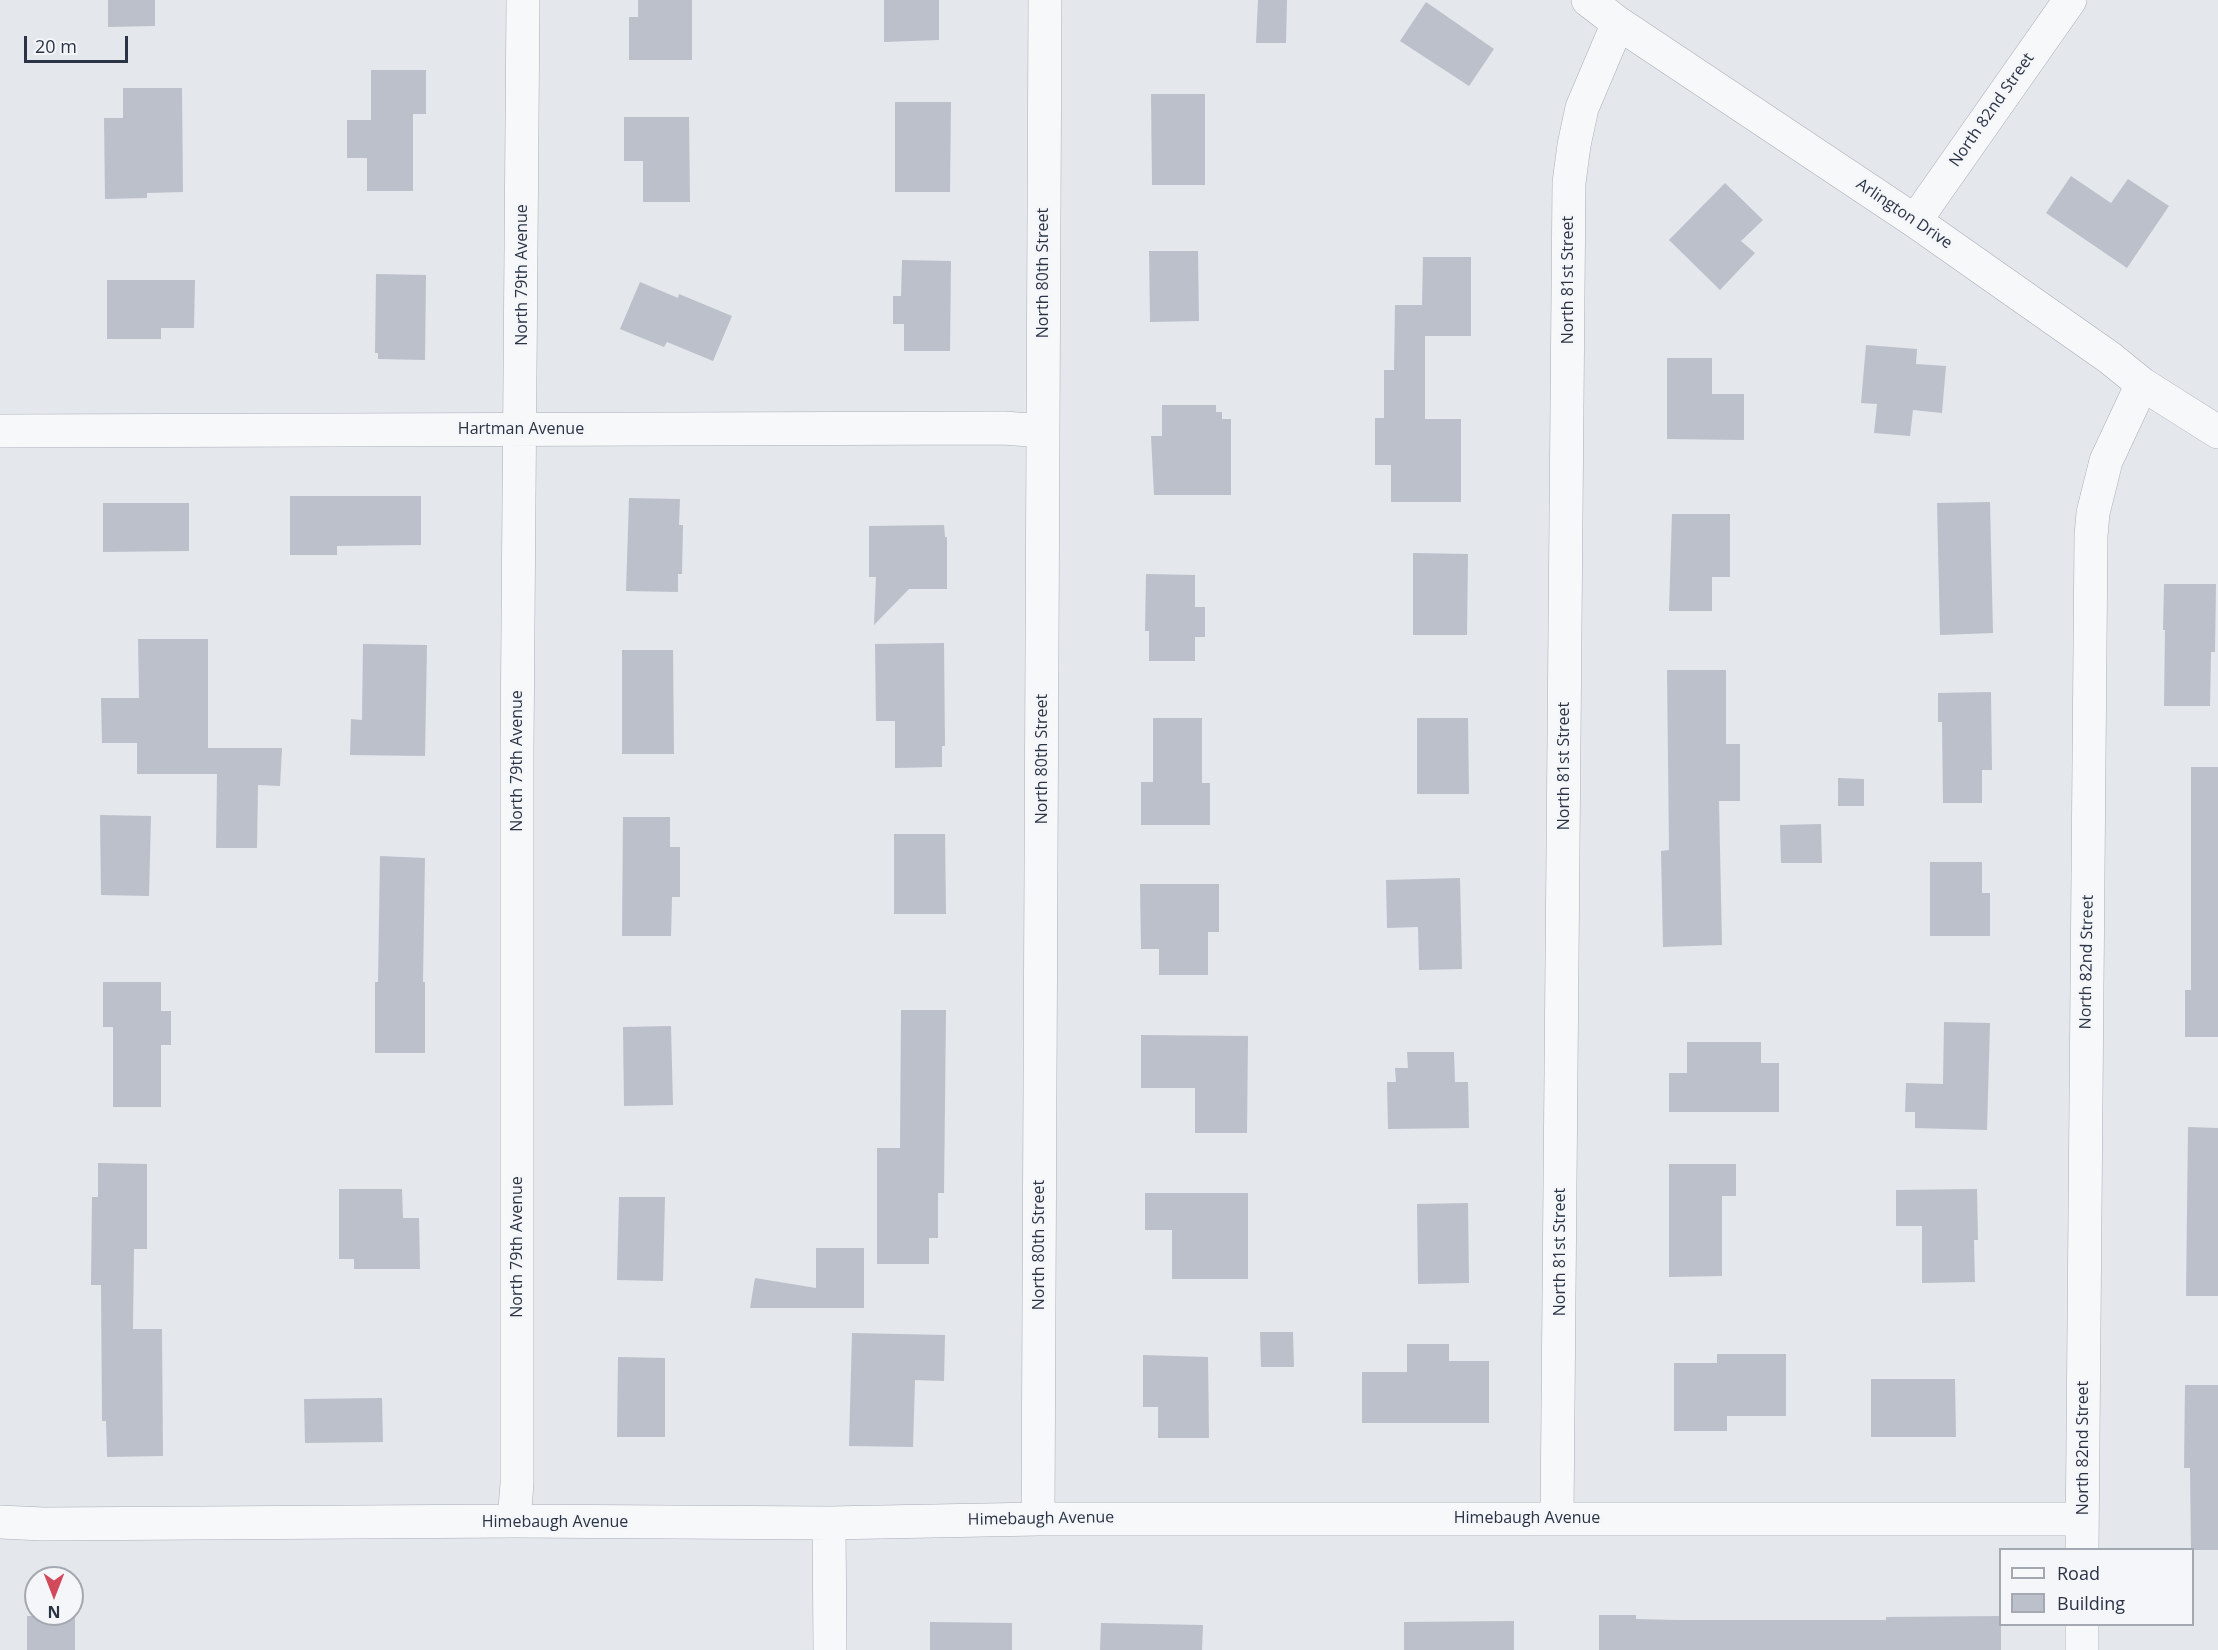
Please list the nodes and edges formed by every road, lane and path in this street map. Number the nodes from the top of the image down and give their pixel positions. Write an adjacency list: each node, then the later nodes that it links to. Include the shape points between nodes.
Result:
1 (523, 0): 8 (street, North 79th Avenue)
2 (1045, 0): 10 (street, North 80th Street)
3 (1588, 0): 5 (street, Arlington Drive)
4 (2070, 0): 6 (street, North 82nd Street)
5 (1618, 23): 6 (street, Arlington Drive); 12 (street, North 81st Street, via 1582,108 1569,183)
6 (1915, 221): 7 (street, Arlington Drive)
7 (2142, 384): 11 (street, Arlington Drive); 17 (street, North 82nd Street, via 2106,461 2091,536)
8 (520, 429): 9 (street, Hartman Avenue); 10 (street, Hartman Avenue); 14 (street, North 79th Avenue, via 518,1483)
9 (0, 431)
10 (1042, 431): 13 (street, North 80th Street)
11 (2218, 432)
12 (1557, 1517): 13 (street, Himebaugh Avenue); 17 (street, Himebaugh Avenue)
13 (1038, 1519): 16 (street, Himebaugh Avenue)
14 (514, 1521): 15 (street, Himebaugh Avenue); 16 (street, Himebaugh Avenue)
15 (0, 1522)
16 (829, 1523): 19 (street)
17 (2082, 1534)
18 (2082, 1626): 20 (street)
19 (830, 1650)
20 (2082, 1650)

